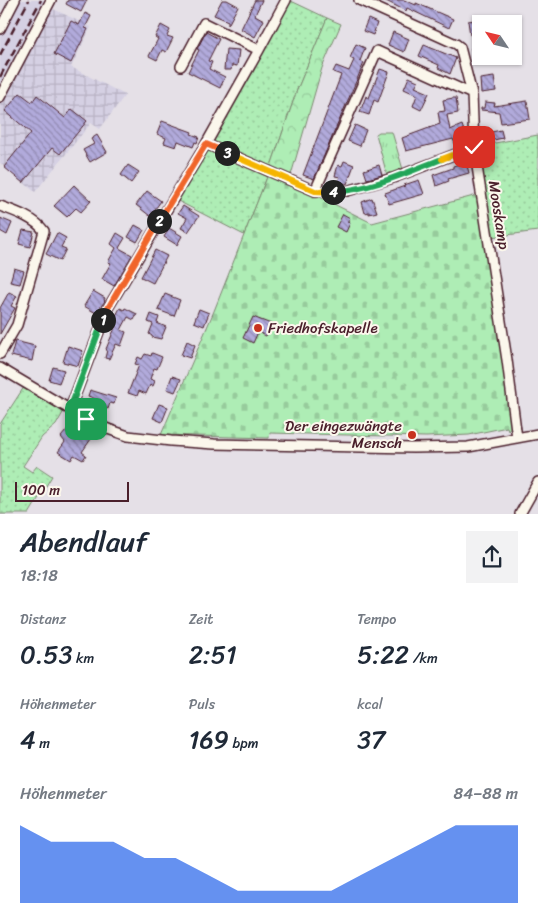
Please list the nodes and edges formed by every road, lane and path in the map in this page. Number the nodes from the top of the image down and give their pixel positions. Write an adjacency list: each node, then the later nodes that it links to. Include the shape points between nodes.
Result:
1 (15, 0): 5 (street)
2 (51, 0): 9 (street)
3 (286, 0): 6 (street)
4 (359, 0): 8 (street, Mooskamp, via 460,47)
5 (0, 29)
6 (259, 50): 7 (street, via 204,23); 10 (street)
7 (181, 66)
8 (472, 94): 11 (street, Mooskamp); 12 (street, via 377,51)
9 (0, 97)
10 (206, 144): 12 (street); 16 (street, via 108,308)
11 (474, 147): 12 (street, via 347,192); 18 (street, Mooskamp)
12 (315, 191)
13 (0, 206): 14 (street, via 25,217 44,231 17,325)
14 (0, 354)
15 (0, 368): 16 (street)
16 (70, 409): 18 (street, via 128,436 214,444 458,448)
17 (538, 434): 18 (street)
18 (517, 438)
19 (538, 482): 20 (street)
20 (520, 514)

